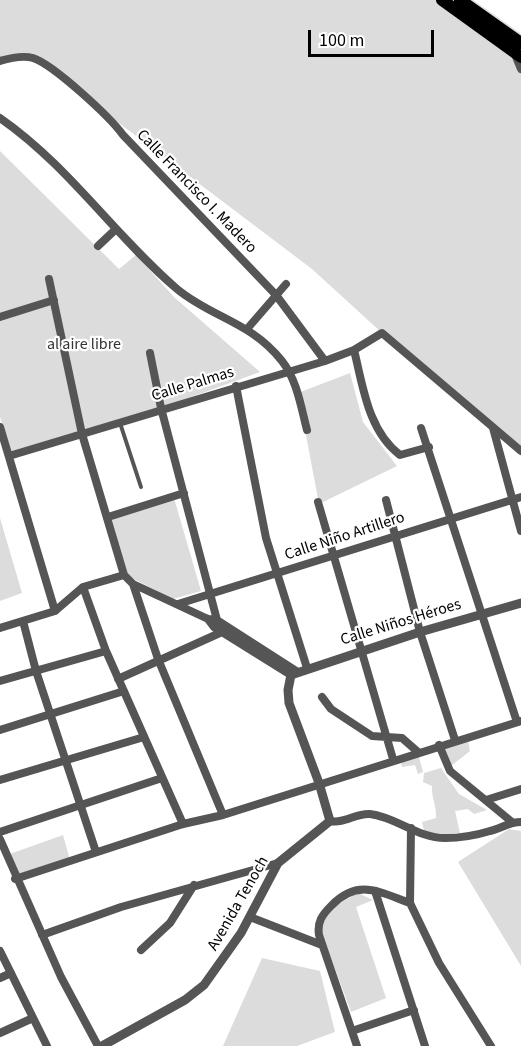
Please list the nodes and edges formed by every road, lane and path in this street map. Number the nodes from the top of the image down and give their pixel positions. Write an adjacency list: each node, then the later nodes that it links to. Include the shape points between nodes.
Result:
1 (442, 0): 3 (main road)
2 (460, 0): 3 (main road)
3 (519, 47): 5 (street)
4 (0, 61): 11 (street, Calle Francisco I. Madero, via 31,58 45,64 113,121)
5 (521, 69)
6 (0, 118): 7 (street, via 43,151)
7 (116, 229): 8 (street); 14 (street, via 179,290)
8 (98, 246)
9 (49, 279): 12 (street)
10 (286, 284): 11 (street)
11 (276, 295): 14 (street); 17 (street, Calle Francisco I. Madero)
12 (54, 300): 13 (street); 26 (street)
13 (0, 317)
14 (247, 329): 18 (street, via 263,341)
15 (354, 350): 17 (street, Calle Palmas); 22 (street, Calle Palmas, via 382,333); 27 (street, via 377,428 400,455)
16 (150, 353): 20 (street)
17 (325, 361): 18 (street, Calle Palmas)
18 (289, 372): 19 (street, Calle Palmas); 25 (street)
19 (236, 386): 20 (street, Calle Palmas); 41 (street)
20 (161, 408): 21 (street, Calle Palmas); 31 (street)
21 (120, 423): 26 (street, Calle Palmas); 30 (lane)
22 (493, 426): 28 (street); 34 (street)
23 (0, 427): 29 (street)
24 (421, 428): 27 (street)
25 (307, 429)
26 (82, 434): 29 (street, Calle Palmas); 37 (street)
27 (429, 447): 36 (street)
28 (521, 451)
29 (9, 456): 48 (street)
30 (141, 487)
31 (184, 493): 37 (street); 45 (street)
32 (521, 497): 34 (street, Calle Niño Artillero)
33 (386, 500): 39 (street)
34 (511, 500): 36 (street, Calle Niño Artillero); 38 (street)
35 (318, 502): 40 (street)
36 (452, 516): 39 (street, Calle Niño Artillero); 49 (street)
37 (108, 517): 42 (street)
38 (521, 531)
39 (394, 536): 40 (street, Calle Niño Artillero); 54 (street)
40 (335, 555): 41 (street, Calle Niño Artillero); 56 (street)
41 (276, 573): 45 (street, Calle Niño Artillero); 59 (street)
42 (124, 575): 43 (street); 44 (street)
43 (133, 584): 47 (street); 57 (street)
44 (83, 587): 48 (street); 55 (street)
45 (211, 593): 47 (street, Calle Niño Artillero); 50 (street)
46 (521, 603): 49 (street, Calle Niños Héroes)
47 (178, 604): 50 (street)
48 (55, 611): 51 (street)
49 (483, 613): 54 (street, Calle Niños Héroes); 65 (street)
50 (213, 620): 53 (street); 59 (street)
51 (23, 621): 52 (street); 58 (street)
52 (0, 628)
53 (222, 632): 57 (street); 59 (street)
54 (420, 632): 56 (street, Calle Niños Héroes); 69 (street)
55 (106, 651): 58 (street); 60 (street)
56 (362, 651): 59 (street, Calle Niños Héroes); 68 (street)
57 (158, 659): 60 (street); 80 (street)
58 (36, 671): 61 (street); 64 (street)
59 (299, 672): 76 (street, via 288,690 289,703)
60 (118, 679): 62 (street)
61 (0, 681)
62 (124, 692): 64 (street); 67 (street)
63 (322, 697): 68 (street, via 331,709 372,736)
64 (52, 713): 66 (street); 73 (street)
65 (519, 721): 69 (street)
66 (0, 730)
67 (144, 737): 73 (street); 74 (street)
68 (386, 738): 71 (street, via 402,738); 72 (street)
69 (455, 740): 70 (street)
70 (439, 745): 71 (street); 78 (street, via 450,771)
71 (418, 752): 72 (street)
72 (393, 759): 76 (street)
73 (67, 760): 75 (street); 79 (street)
74 (162, 778): 79 (street); 84 (street)
75 (0, 780)
76 (319, 783): 80 (street); 81 (street)
77 (521, 789): 78 (street)
78 (486, 800): 82 (street)
79 (81, 805): 86 (street); 88 (street)
80 (223, 815): 84 (street)
81 (330, 821): 85 (street, Avenida Tenoch, via 372,814); 89 (street, Avenida Tenoch)
82 (512, 822): 83 (street); 85 (street, Avenida Tenoch, via 490,832 446,838)
83 (521, 822)
84 (183, 824): 88 (street)
85 (411, 828): 93 (street)
86 (0, 832)
87 (0, 839): 90 (street)
88 (96, 852): 90 (street)
89 (278, 863): 91 (street); 94 (street, Avenida Tenoch)
90 (15, 879): 95 (street)
91 (194, 885): 95 (street); 97 (street, via 170,923)
92 (375, 891): 93 (street); 96 (street, via 362,888 337,899 321,917 318,927); 101 (street)
93 (410, 903): 109 (street, via 439,963)
94 (250, 917): 96 (street); 106 (street, Avenida Tenoch, via 204,985 186,1000)
95 (42, 935): 106 (street)
96 (322, 945): 103 (street)
97 (141, 950)
98 (0, 951): 99 (street)
99 (11, 973): 100 (street); 102 (street)
100 (0, 978)
101 (414, 1010): 103 (street); 108 (street)
102 (33, 1018): 104 (street); 105 (street)
103 (352, 1031): 107 (street)
104 (0, 1033)
105 (47, 1046)
106 (100, 1046)
107 (357, 1046)
108 (425, 1046)
109 (491, 1046)

